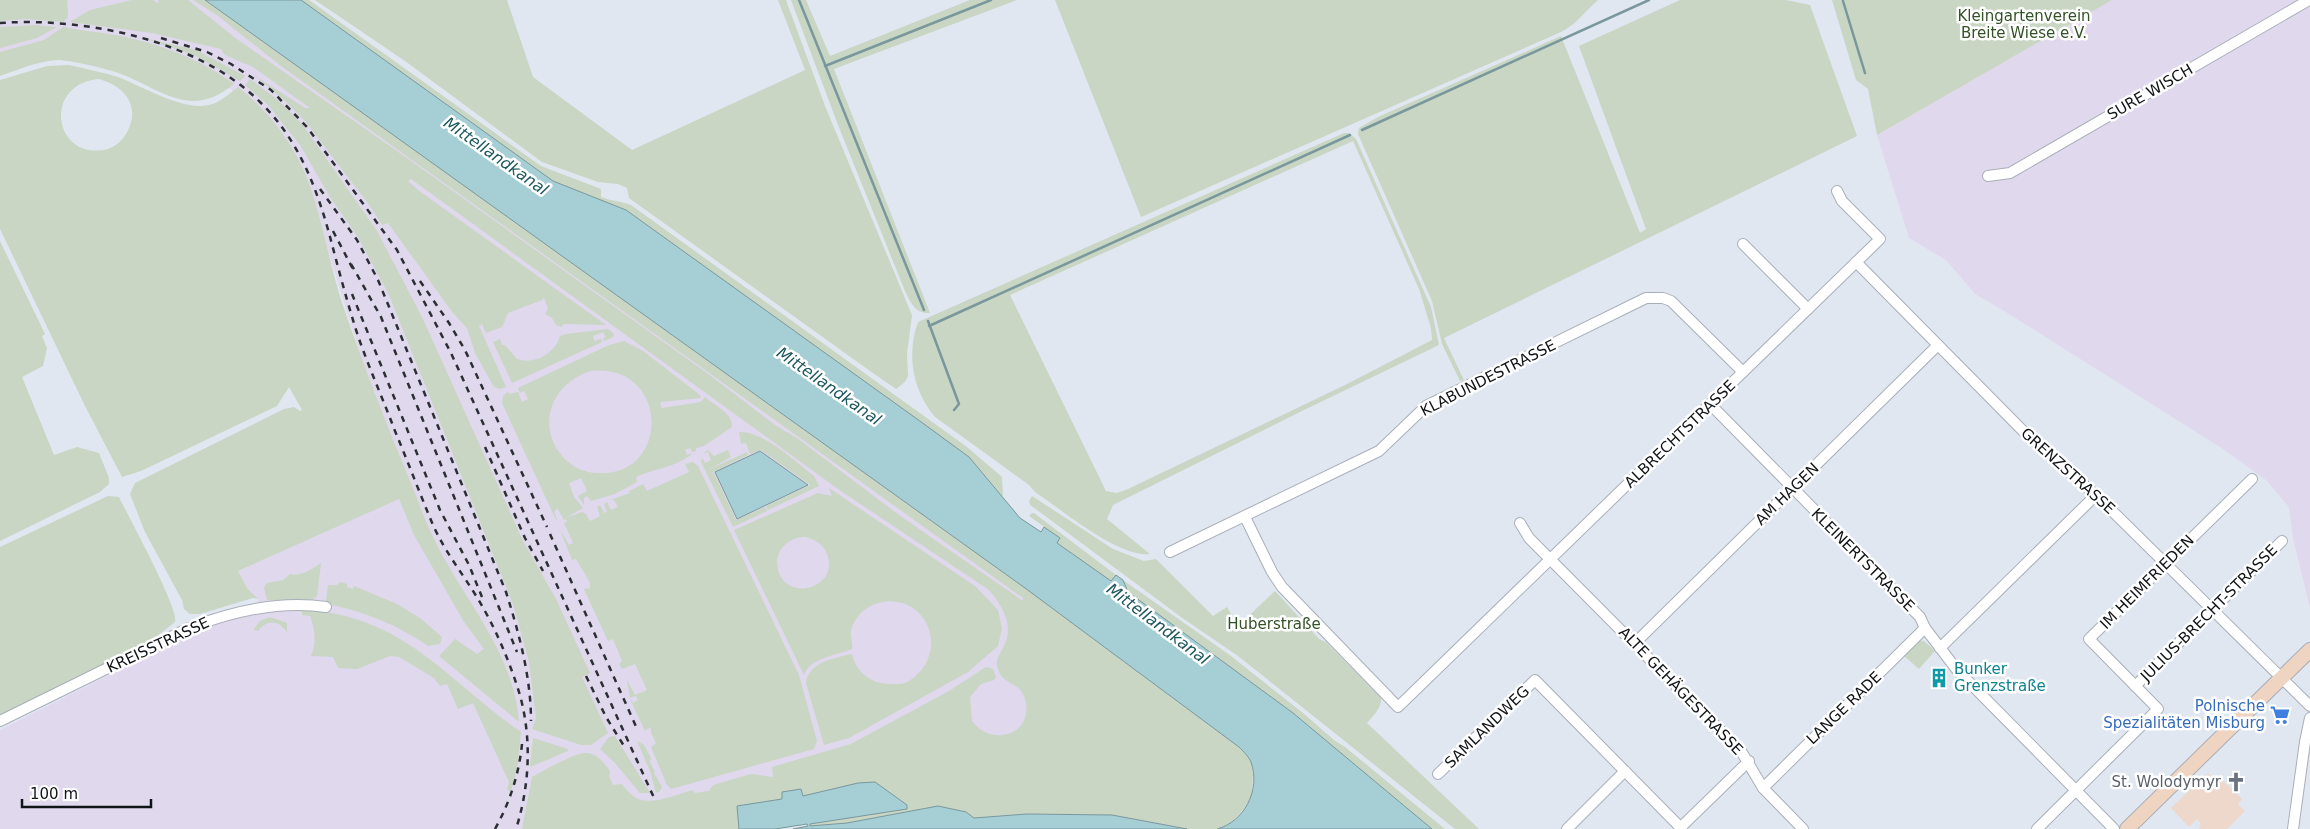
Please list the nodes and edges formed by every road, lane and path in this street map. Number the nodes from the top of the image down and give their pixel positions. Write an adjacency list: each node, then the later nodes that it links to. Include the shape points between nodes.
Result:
1 (2309, 0): 2 (street, SURE WISCH, via 2010,173)
2 (1988, 176)
3 (1836, 191): 5 (street, ALBRECHTSTRASSE, via 1880,239)
4 (1743, 244): 6 (street)
5 (1856, 262): 6 (street, ALBRECHTSTRASSE); 7 (street, GRENZSTRASSE)
6 (1808, 309): 8 (street, ALBRECHTSTRASSE)
7 (1938, 345): 11 (street, AM HAGEN); 12 (street, GRENZSTRASSE, via 2036,444)
8 (1743, 372): 9 (street, ALBRECHTSTRASSE); 13 (street, KLABUNDESTRASSE, via 1672,301 1646,298 1426,406 1379,451)
9 (1710, 404): 11 (street, KLEINERTSTRASSE); 17 (street, ALBRECHTSTRASSE)
10 (2252, 478): 18 (street, IM HEIMFRIEDEN)
11 (1793, 488): 21 (street, KLEINERTSTRASSE, via 1920,617); 22 (street, AM HAGEN)
12 (2096, 495): 18 (street, GRENZSTRASSE); 23 (street)
13 (1244, 517): 16 (street, KLABUNDESTRASSE); 17 (street, ALBRECHTSTRASSE, via 1282,587 1398,707)
14 (1520, 523): 17 (street, via 1529,538)
15 (2282, 541): 20 (street, JULIUS-BRECHT-STRASSE)
16 (1170, 552)
17 (1551, 558): 22 (street, ALTE GEHÄGESTRASSE)
18 (2166, 563): 20 (street, GRENZSTRASSE); 26 (street, IM HEIMFRIEDEN, via 2090,639)
19 (326, 607): 29 (street, KREISSTRASSE, via 264,607 208,621)
20 (2212, 610): 25 (street, GRENZSTRASSE); 26 (street, JULIUS-BRECHT-STRASSE)
21 (1924, 628): 23 (street, KLEINERTSTRASSE); 33 (street, LANGE RADE)
22 (1635, 643): 30 (street, ALTE GEHÄGESTRASSE)
23 (1940, 648): 34 (street, KLEINERTSTRASSE, via 1963,677)
24 (2310, 650): 25 (main road)
25 (2281, 679): 27 (street, GRENZSTRASSE); 40 (main road)
26 (2135, 686): 34 (street, JULIUS-BRECHT-STRASSE, via 2158,710)
27 (2310, 706)
28 (2310, 718): 41 (street)
29 (0, 721)
30 (1749, 762): 33 (street, ALTE GEHÄGESTRASSE); 35 (street)
31 (1625, 771): 32 (street, SAMLANDWEG, via 1535,680); 35 (street); 36 (street)
32 (1438, 774)
33 (1763, 788): 37 (street, ALTE GEHÄGESTRASSE)
34 (2076, 790): 38 (street); 39 (street, KLEINERTSTRASSE)
35 (1682, 828)
36 (1567, 829)
37 (1803, 829)
38 (2037, 829)
39 (2114, 829)
40 (2127, 829)
41 (2293, 829)

